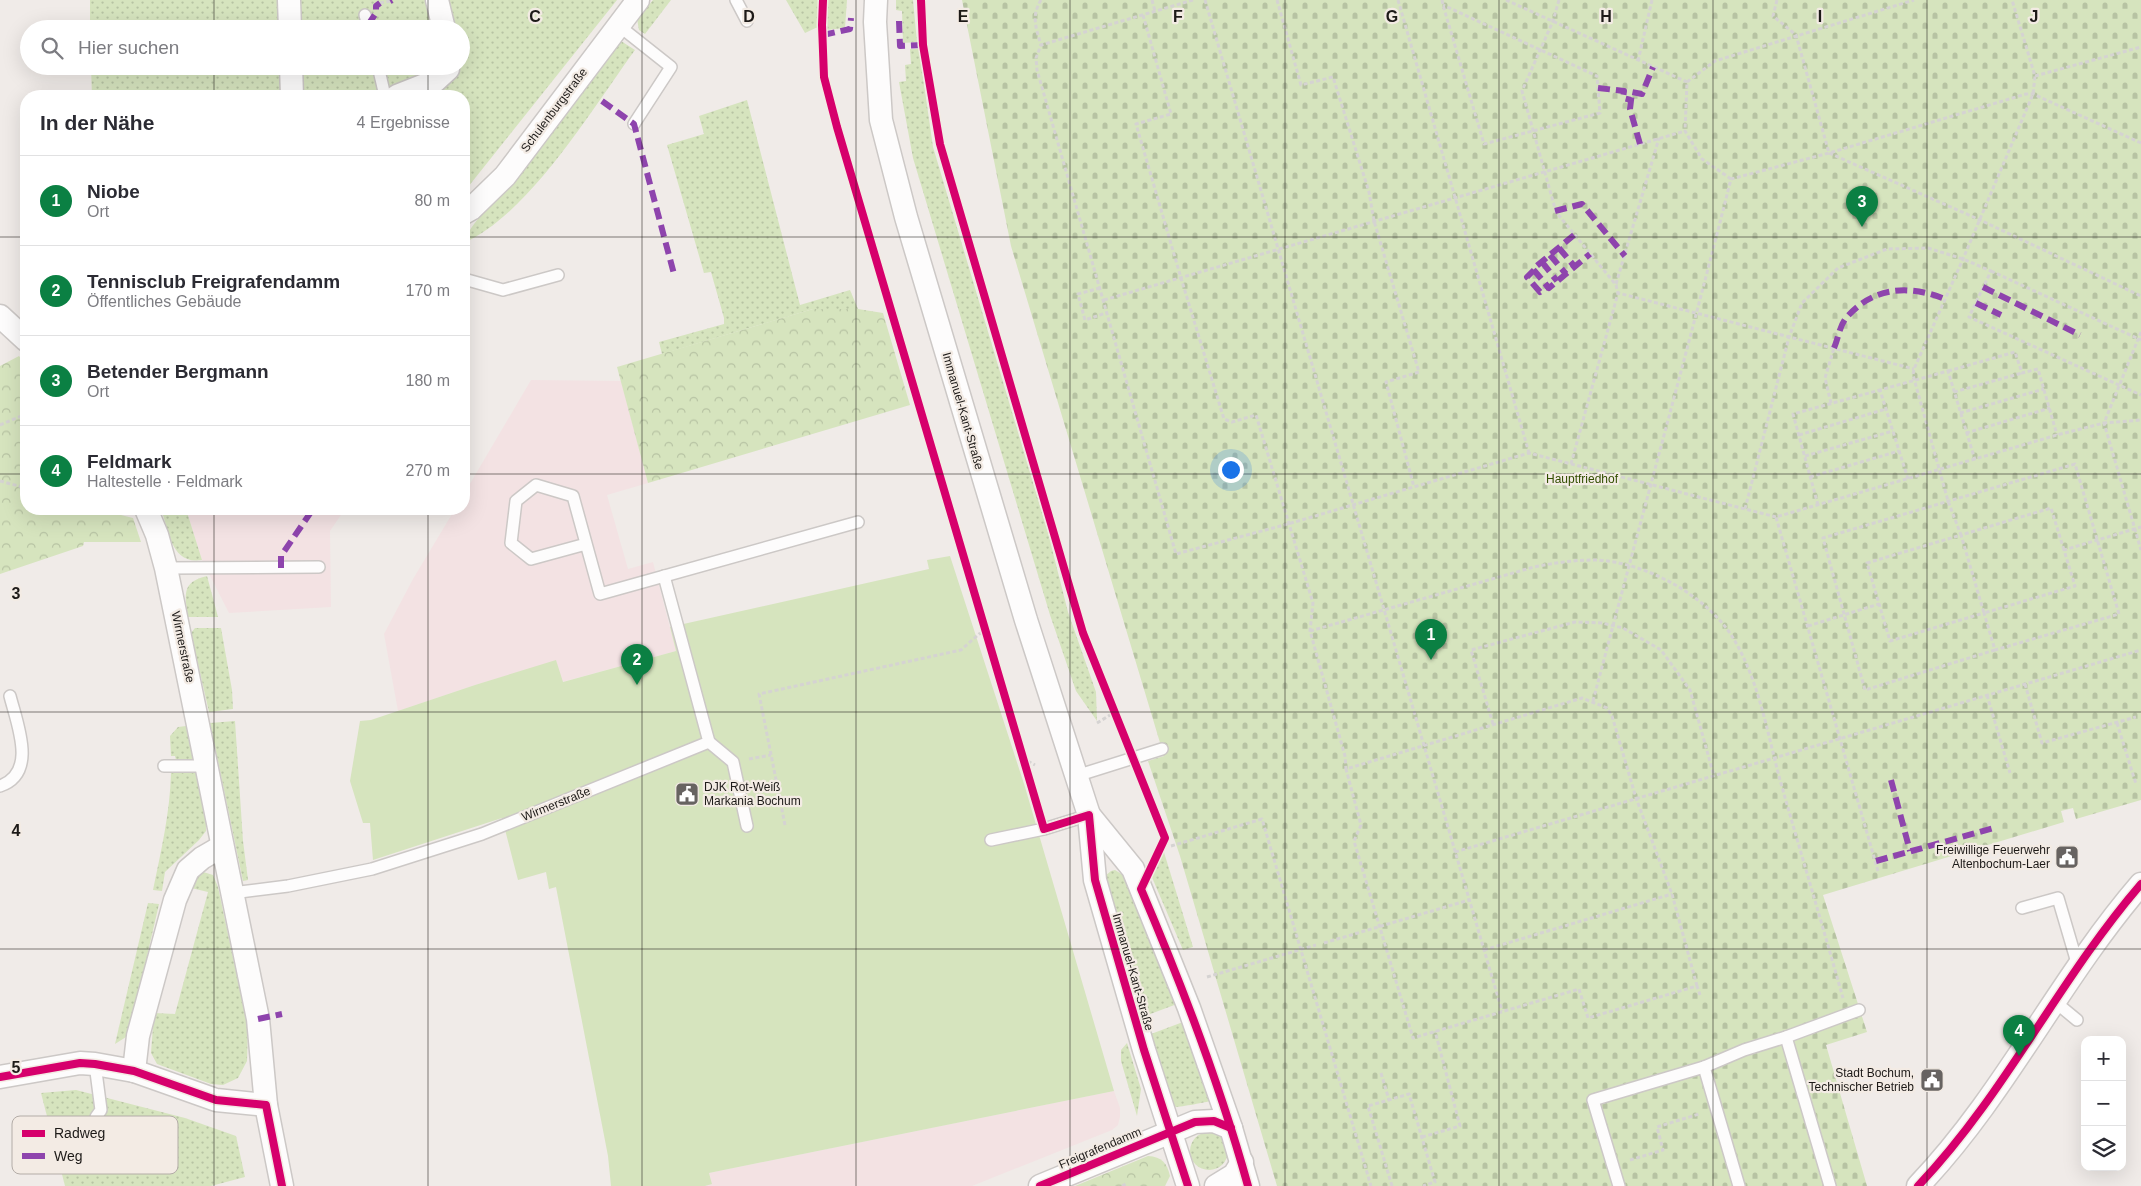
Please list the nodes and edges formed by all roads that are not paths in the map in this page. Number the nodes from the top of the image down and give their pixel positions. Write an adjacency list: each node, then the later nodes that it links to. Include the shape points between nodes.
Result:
1 (289, 0): 7 (street)
2 (437, 0): 9 (street)
3 (638, 0): 11 (street, Schulenburgstraße)
4 (736, 0): 10 (lane)
5 (876, 0): 35 (street, Immanuel-Kant-Straße, via 881,120 1000,534)
6 (365, 15): 8 (lane)
7 (290, 20)
8 (366, 20)
9 (442, 20)
10 (747, 21)
11 (618, 25): 18 (lane, via 671,67); 19 (street, Schulenburgstraße, via 505,176)
12 (291, 75): 15 (street)
13 (380, 75): 16 (lane)
14 (442, 75): 17 (street)
15 (292, 90)
16 (384, 90)
17 (412, 90)
18 (634, 124)
19 (470, 210)
20 (558, 275): 21 (lane, via 503,290)
21 (470, 281)
22 (0, 316): 23 (street)
23 (20, 334)
24 (148, 515): 28 (street, Wirmerstraße)
25 (858, 522): 29 (lane)
26 (586, 544): 26 (lane, via 531,559 511,543 516,501 536,485 573,496); 29 (lane, via 600,594)
27 (319, 567): 28 (lane)
28 (166, 568): 34 (street, Wirmerstraße)
29 (664, 576): 31 (lane)
30 (10, 696): 36 (lane, via 23,760 8,784)
31 (709, 742): 38 (lane, via 733,762); 42 (lane, Wirmerstraße, via 482,834 372,869 288,886)
32 (1162, 750): 35 (lane)
33 (164, 766): 34 (lane)
34 (205, 766): 40 (street, Wirmerstraße)
35 (1076, 776): 37 (street, Immanuel-Kant-Straße)
36 (0, 786)
37 (1089, 815): 39 (lane); 55 (street, Immanuel-Kant-Straße, via 1133,869 1189,1008); 56 (street, Immanuel-Kant-Straße, via 1095,880)
38 (747, 826)
39 (991, 840)
40 (222, 847): 42 (street, Wirmerstraße); 51 (street, via 188,870 175,900 138,1036)
41 (2141, 884): 44 (street, via 2113,916)
42 (232, 893): 53 (street, Wirmerstraße, via 258,1019)
43 (2022, 908): 44 (lane, via 2058,898)
44 (2078, 966): 45 (street)
45 (2054, 1001): 47 (lane); 58 (street, via 1998,1084)
46 (1854, 1011): 48 (lane)
47 (2077, 1020)
48 (1786, 1037): 50 (lane); 66 (lane)
49 (96, 1064): 51 (street); 52 (street, via 80,1063); 54 (lane, via 101,1110)
50 (1704, 1067): 64 (lane, via 1593,1100); 65 (lane)
51 (134, 1071): 53 (street, via 216,1100)
52 (0, 1077)
53 (266, 1105): 59 (street, Wirmerstraße)
54 (97, 1116)
55 (1231, 1128): 56 (street, via 1214,1121 1195,1122); 57 (street, Immanuel-Kant-Straße)
56 (1170, 1132): 60 (street, Freigrafendamm); 61 (street, Immanuel-Kant-Straße)
57 (1242, 1162): 62 (street, via 1234,1175); 63 (street, Immanuel-Kant-Straße)
58 (1922, 1185)
59 (282, 1186)
60 (1040, 1186)
61 (1188, 1186)
62 (1216, 1186)
63 (1248, 1186)
64 (1619, 1186)
65 (1739, 1186)
66 (1830, 1186)

